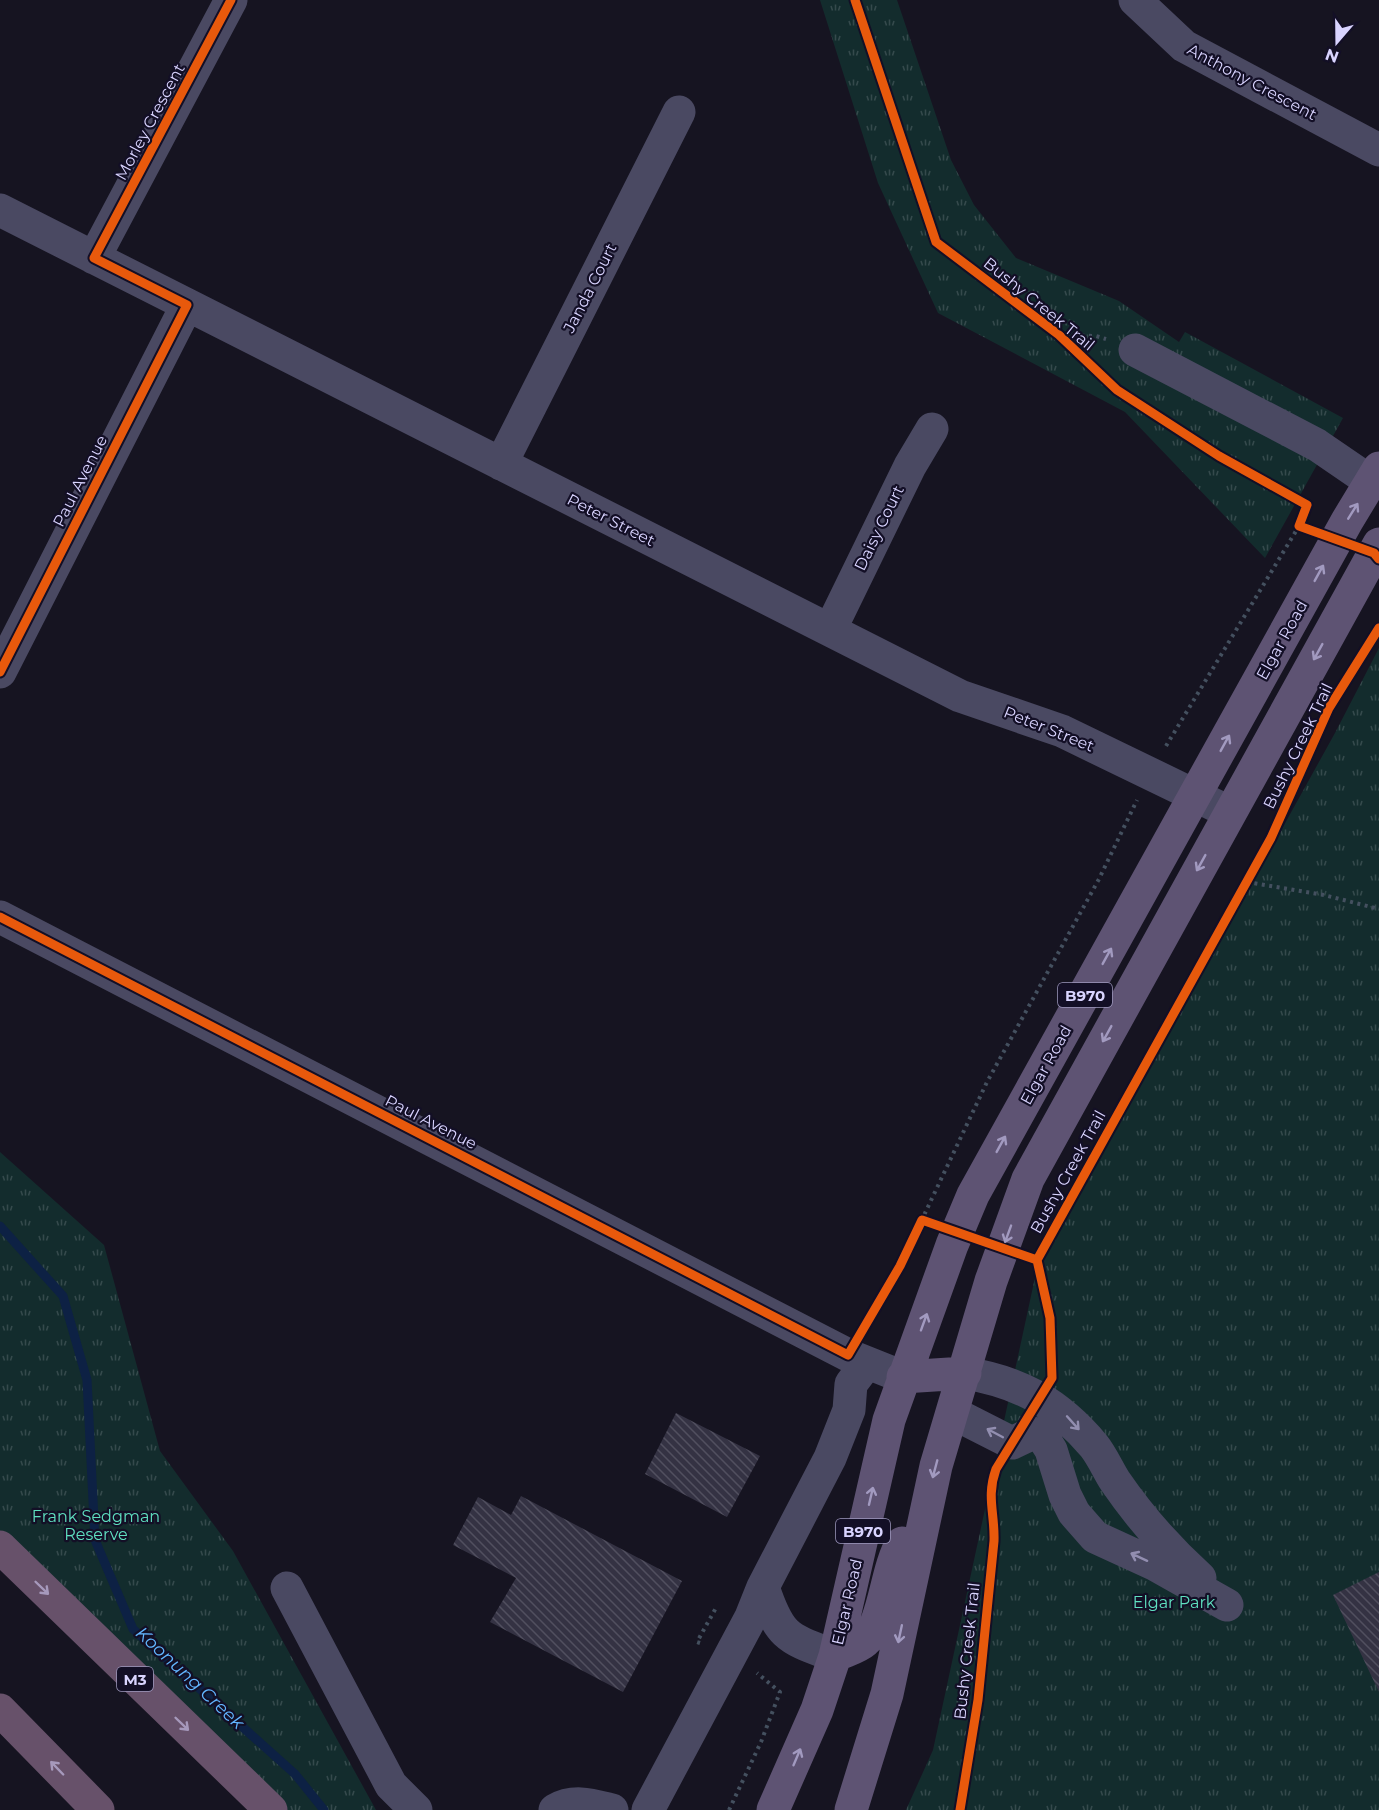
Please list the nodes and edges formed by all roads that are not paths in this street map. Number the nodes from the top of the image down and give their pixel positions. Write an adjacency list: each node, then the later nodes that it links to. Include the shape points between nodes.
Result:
1 (231, 0): 6 (street, Morley Crescent)
2 (1135, 0): 4 (street, Anthony Crescent, via 1184,46)
3 (679, 112): 10 (street, Janda Court)
4 (1379, 150)
5 (0, 210): 6 (street, Peter Street)
6 (94, 258): 7 (street, Peter Street)
7 (187, 304): 10 (street, Peter Street); 14 (street, Paul Avenue)
8 (1135, 350): 11 (street)
9 (932, 429): 13 (street, Daisy Court)
10 (501, 464): 13 (street, Peter Street)
11 (1377, 479): 15 (main road, Elgar Road / B970, one-way to 11, via 1336,541)
12 (1379, 544): 16 (main road, Elgar Road / B970, one-way to 16)
13 (830, 630): 15 (street, Peter Street, via 960,696 1062,731)
14 (0, 672)
15 (1197, 795): 16 (street, Peter Street); 20 (main road, Elgar Road / B970, one-way to 15, via 973,1196)
16 (1229, 812): 19 (main road, Elgar Road / B970, one-way to 19, via 1028,1179 991,1281)
17 (0, 917): 18 (street, Paul Avenue)
18 (856, 1367): 20 (street, Paul Avenue); 24 (street, via 842,1430)
19 (965, 1374): 20 (main road); 21 (main road, Elgar Road / B970); 21 (street, one-way to 21, via 1005,1382 1061,1411 1095,1447 1144,1518 1227,1605 1156,1565 1095,1537 1065,1496 1044,1439 1033,1433 1012,1443)
20 (903, 1377): 21 (main road); 26 (main road, Elgar Road / B970, one-way to 20, via 889,1419)
21 (953, 1413): 22 (main road, Elgar Road / B970, one-way to 22)
22 (927, 1502): 26 (main road, Elgar Road, via 893,1560 880,1610 866,1641); 35 (main road, Elgar Road / B970, one-way to 35, via 887,1694)
23 (0, 1547): 29 (highway, M3, one-way to 29)
24 (763, 1587): 26 (street, via 772,1614 791,1640); 33 (street, via 751,1617)
25 (287, 1588): 30 (street, via 391,1785)
26 (835, 1656): 34 (main road, Elgar Road / B970, one-way to 26, via 817,1710)
27 (0, 1710): 28 (highway, one-way to 27)
28 (98, 1810)
29 (271, 1810)
30 (416, 1810)
31 (555, 1810): 32 (street, via 588,1803)
32 (612, 1810)
33 (648, 1810)
34 (773, 1810)
35 (851, 1810)

